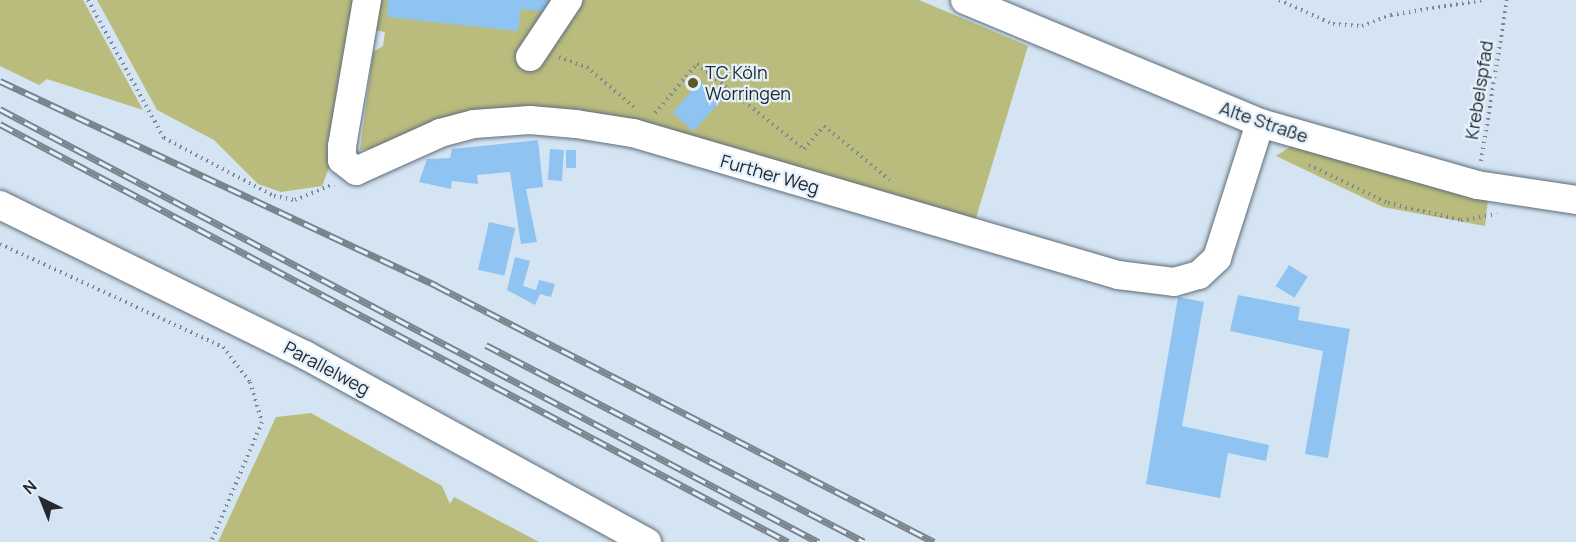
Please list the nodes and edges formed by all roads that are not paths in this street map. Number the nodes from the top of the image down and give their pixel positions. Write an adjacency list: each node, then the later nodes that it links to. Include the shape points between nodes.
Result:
1 (367, 0): 5 (street, Further Weg, via 342,147 349,168 368,168 408,146 474,124 530,120 576,124 633,133 1118,275 1174,282 1199,275 1217,258)
2 (568, 0): 4 (street)
3 (969, 1): 5 (street, Alte Straße)
4 (530, 57)
5 (1260, 123): 6 (street, Alte Straße, via 1477,185)
6 (1576, 200)
7 (0, 205): 8 (street, Parallelweg, via 305,355)
8 (647, 542)

